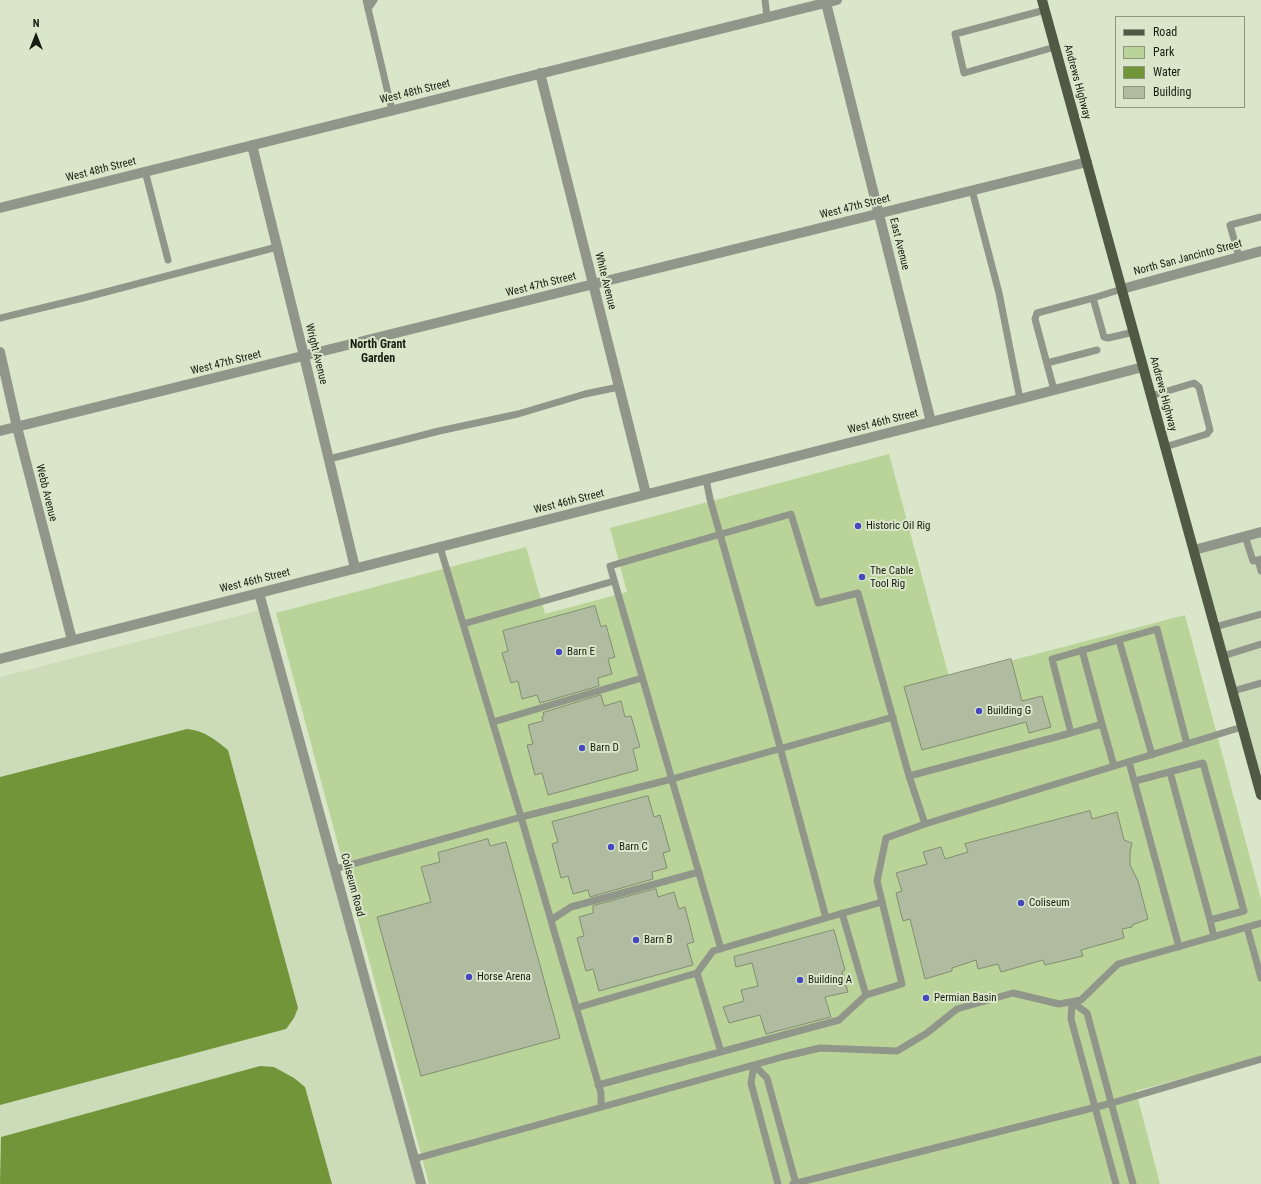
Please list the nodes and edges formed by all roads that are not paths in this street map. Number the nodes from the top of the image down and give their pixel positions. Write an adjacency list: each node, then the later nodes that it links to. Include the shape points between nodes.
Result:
1 (366, 0): 7 (lane)
2 (374, 0): 7 (lane)
3 (765, 0): 8 (lane)
4 (837, 0): 5 (street, West 48th Street)
5 (826, 3): 8 (street, West 48th Street); 17 (street, East Avenue)
6 (1044, 5): 9 (main road, Andrews Highway); 9 (lane, via 955,34 964,73)
7 (368, 9): 11 (lane)
8 (767, 17): 10 (street, West 48th Street)
9 (1055, 47): 13 (main road, Andrews Highway)
10 (540, 73): 11 (street, West 48th Street); 23 (street, White Avenue)
11 (392, 110): 12 (street, West 48th Street)
12 (252, 145): 14 (street, West 48th Street); 19 (street, Wright Avenue)
13 (1087, 162): 15 (street, West 47th Street); 24 (main road, Andrews Highway)
14 (145, 171): 16 (street, West 48th Street); 22 (lane)
15 (972, 190): 17 (street, West 47th Street); 36 (lane, via 999,293)
16 (0, 208)
17 (879, 213): 23 (street, West 47th Street); 37 (street, East Avenue)
18 (1261, 217): 21 (lane, via 1230,225)
19 (277, 247): 26 (lane); 30 (street, Wright Avenue)
20 (1261, 251): 21 (street, North San Jancinto Street)
21 (1239, 257): 24 (street, North San Jancinto Street)
22 (168, 260)
23 (593, 285): 30 (street, West 47th Street); 33 (street, White Avenue)
24 (1122, 289): 25 (lane); 27 (main road, Andrews Highway)
25 (1093, 298): 27 (lane, via 1104,337); 31 (lane, via 1037,313 1035,319)
26 (0, 318)
27 (1134, 332): 32 (main road, Andrews Highway)
28 (1097, 350): 31 (lane)
29 (0, 352): 38 (street, Webb Avenue)
30 (304, 356): 38 (street, West 47th Street); 41 (street, Wright Avenue)
31 (1047, 363): 34 (lane)
32 (1143, 367): 34 (street, West 46th Street); 35 (main road, Andrews Highway)
33 (619, 387): 41 (lane); 43 (street, White Avenue)
34 (1054, 390): 36 (street, West 46th Street)
35 (1151, 396): 40 (main road, Andrews Highway); 40 (lane, via 1194,383 1198,386 1210,430 1207,434)
36 (1020, 399): 37 (street, West 46th Street)
37 (931, 422): 42 (street, West 46th Street)
38 (17, 427): 39 (street, West 47th Street); 57 (street, Webb Avenue)
39 (0, 431)
40 (1165, 447): 48 (main road, Andrews Highway)
41 (329, 459): 50 (street, Wright Avenue)
42 (706, 479): 43 (street, West 46th Street); 45 (lane)
43 (646, 494): 47 (street, West 46th Street)
44 (1261, 532): 46 (street)
45 (720, 534): 52 (lane, via 610,566); 66 (lane, via 791,514 818,603 858,593); 72 (lane)
46 (1245, 536): 48 (street); 49 (lane, via 1253,561)
47 (440, 547): 50 (street, West 46th Street); 55 (lane)
48 (1194, 550): 56 (main road, Andrews Highway)
49 (1260, 559): 51 (lane)
50 (355, 568): 53 (street, West 46th Street)
51 (1261, 571)
52 (614, 582): 55 (lane); 63 (lane)
53 (259, 593): 57 (street, West 46th Street); 84 (street, Coliseum Road)
54 (1261, 614): 56 (lane)
55 (463, 624): 67 (lane)
56 (1215, 627): 61 (main road, Andrews Highway)
57 (72, 640): 62 (street, West 46th Street)
58 (1119, 640): 60 (lane); 71 (lane, via 1157,629); 73 (lane)
59 (1261, 644): 61 (lane)
60 (1082, 650): 68 (lane); 70 (lane, via 1052,659)
61 (1223, 656): 65 (main road, Andrews Highway)
62 (0, 659)
63 (642, 678): 67 (lane); 78 (lane)
64 (1261, 683): 65 (lane)
65 (1233, 692): 69 (main road, Andrews Highway)
66 (893, 717): 72 (lane); 77 (lane)
67 (492, 722): 82 (lane)
68 (1102, 724): 70 (lane); 75 (lane)
69 (1242, 727): 71 (lane); 79 (main road, Andrews Highway)
70 (1071, 733): 77 (lane)
71 (1187, 744): 73 (lane)
72 (780, 748): 78 (lane); 88 (lane)
73 (1152, 755): 74 (lane)
74 (1129, 762): 75 (lane); 80 (lane)
75 (1114, 766): 83 (lane)
76 (1170, 772): 80 (lane); 90 (lane); 90 (lane, via 1203,764 1244,911)
77 (910, 776): 83 (lane)
78 (672, 778): 82 (lane); 85 (lane)
79 (1259, 780): 81 (main road, Andrews Highway)
80 (1135, 781): 94 (lane)
81 (1261, 795)
82 (521, 818): 84 (lane); 89 (lane)
83 (925, 824): 86 (lane, via 886,838 877,882)
84 (335, 869): 108 (street, Coliseum Road)
85 (699, 872): 89 (lane, via 571,907); 95 (lane)
86 (882, 902): 87 (lane); 98 (lane, via 902,984)
87 (842, 913): 88 (lane); 98 (lane)
88 (826, 918): 95 (lane)
89 (551, 920): 100 (lane)
90 (1210, 920): 93 (lane)
91 (1261, 924): 92 (lane)
92 (1248, 927): 93 (lane); 97 (lane)
93 (1214, 937): 94 (lane)
94 (1179, 947): 99 (lane, via 1118,964 1081,1000)
95 (721, 949): 96 (lane, via 713,951)
96 (697, 973): 100 (lane); 101 (lane)
97 (1261, 978)
98 (866, 995): 101 (lane, via 838,1020)
99 (1072, 1002): 103 (lane, via 1059,1004 1013,993 957,1009 927,1033 897,1051 820,1048); 105 (lane, via 1087,1013); 107 (lane, via 1071,1019)
100 (576, 1008): 104 (lane)
101 (721, 1052): 104 (lane)
102 (1261, 1059): 105 (lane)
103 (754, 1065): 106 (lane); 110 (lane, via 751,1083); 111 (lane, via 767,1078)
104 (598, 1085): 106 (lane)
105 (1112, 1103): 107 (lane); 113 (lane)
106 (601, 1107): 108 (lane)
107 (1095, 1107): 111 (lane); 112 (lane)
108 (414, 1159): 109 (street, Coliseum Road)
109 (421, 1184)
110 (778, 1184)
111 (795, 1184)
112 (1116, 1184)
113 (1133, 1184)

